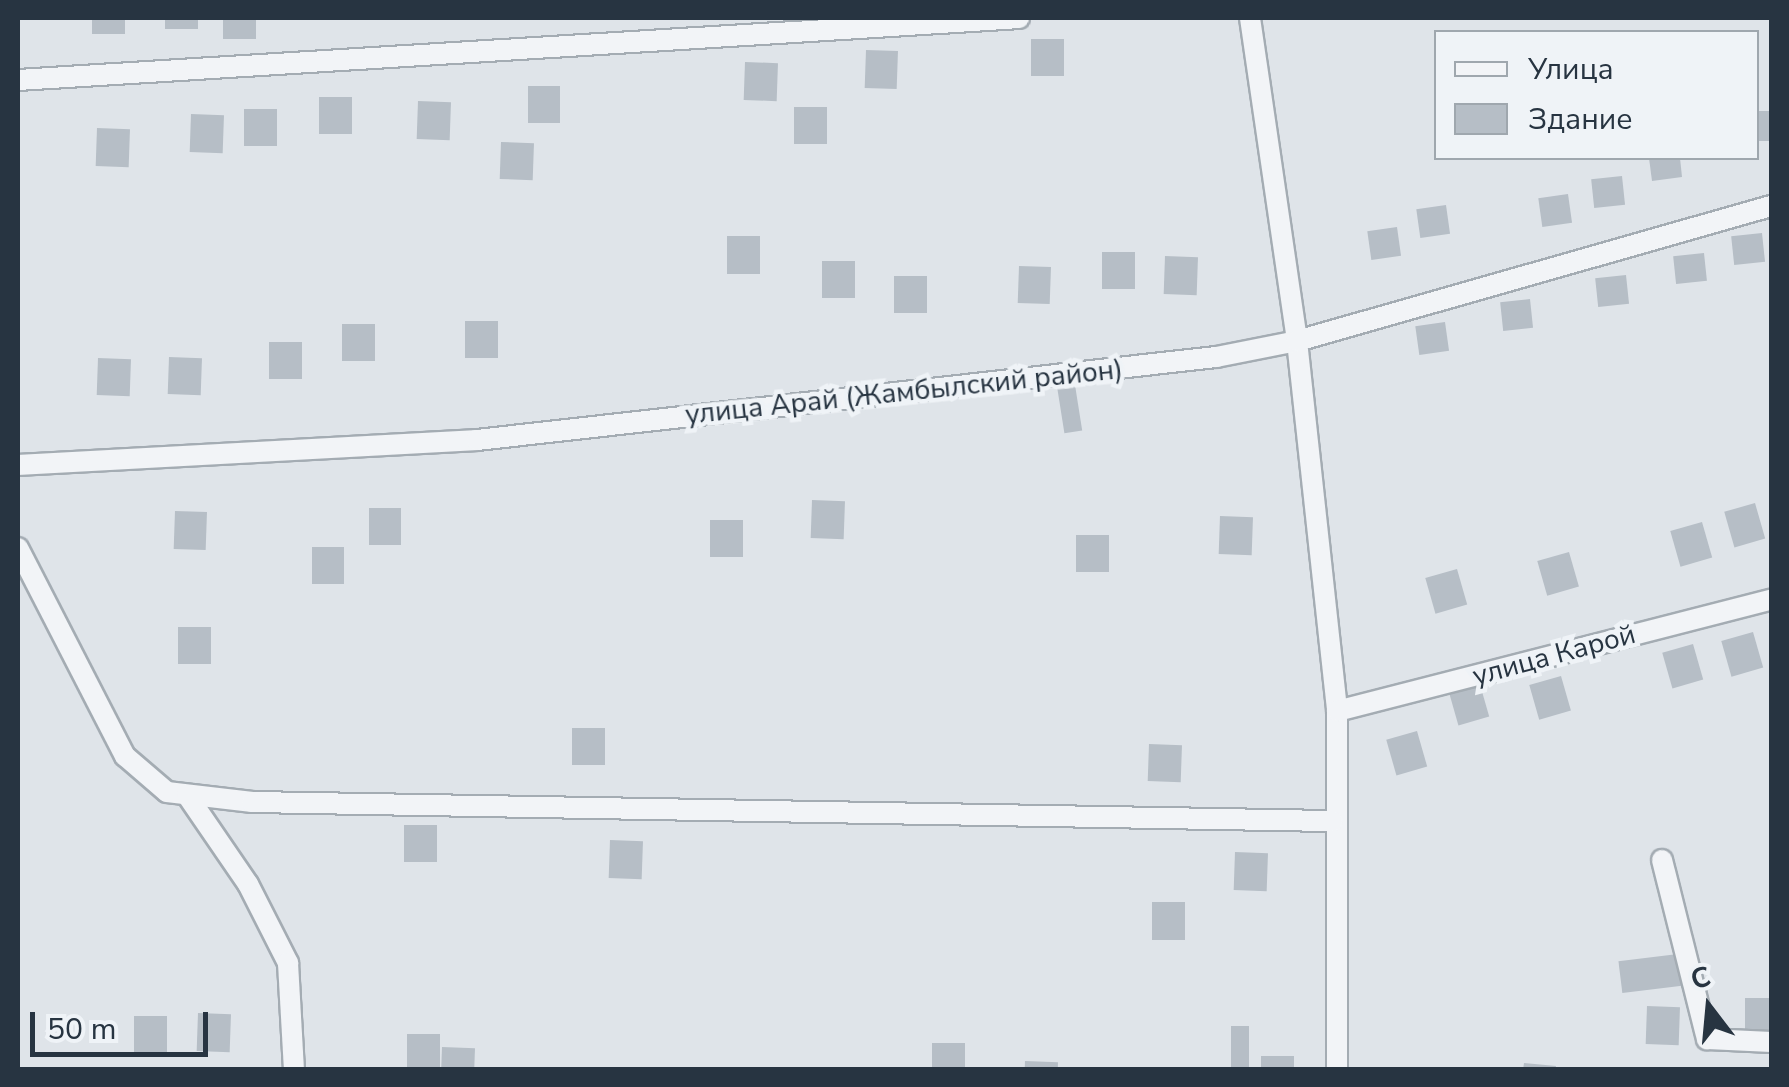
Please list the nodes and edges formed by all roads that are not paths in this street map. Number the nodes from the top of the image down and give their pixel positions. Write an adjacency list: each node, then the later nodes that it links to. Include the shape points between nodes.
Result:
1 (1019, 18): 3 (street)
2 (1250, 18): 5 (street)
3 (18, 80)
4 (1772, 206): 5 (street, улица Арай (Жамбылский район))
5 (1298, 342): 6 (street, улица Арай (Жамбылский район), via 1216,357 477,440); 9 (street)
6 (18, 465)
7 (18, 548): 10 (street, via 125,756 167,792)
8 (1772, 599): 9 (street, улица Карой)
9 (1337, 711): 11 (street)
10 (187, 795): 11 (street, via 292,803); 14 (street, via 248,884 288,963)
11 (1333, 821): 15 (street)
12 (1662, 860): 13 (street, via 1708,1038)
13 (1772, 1042)
14 (294, 1070)
15 (1337, 1070)

